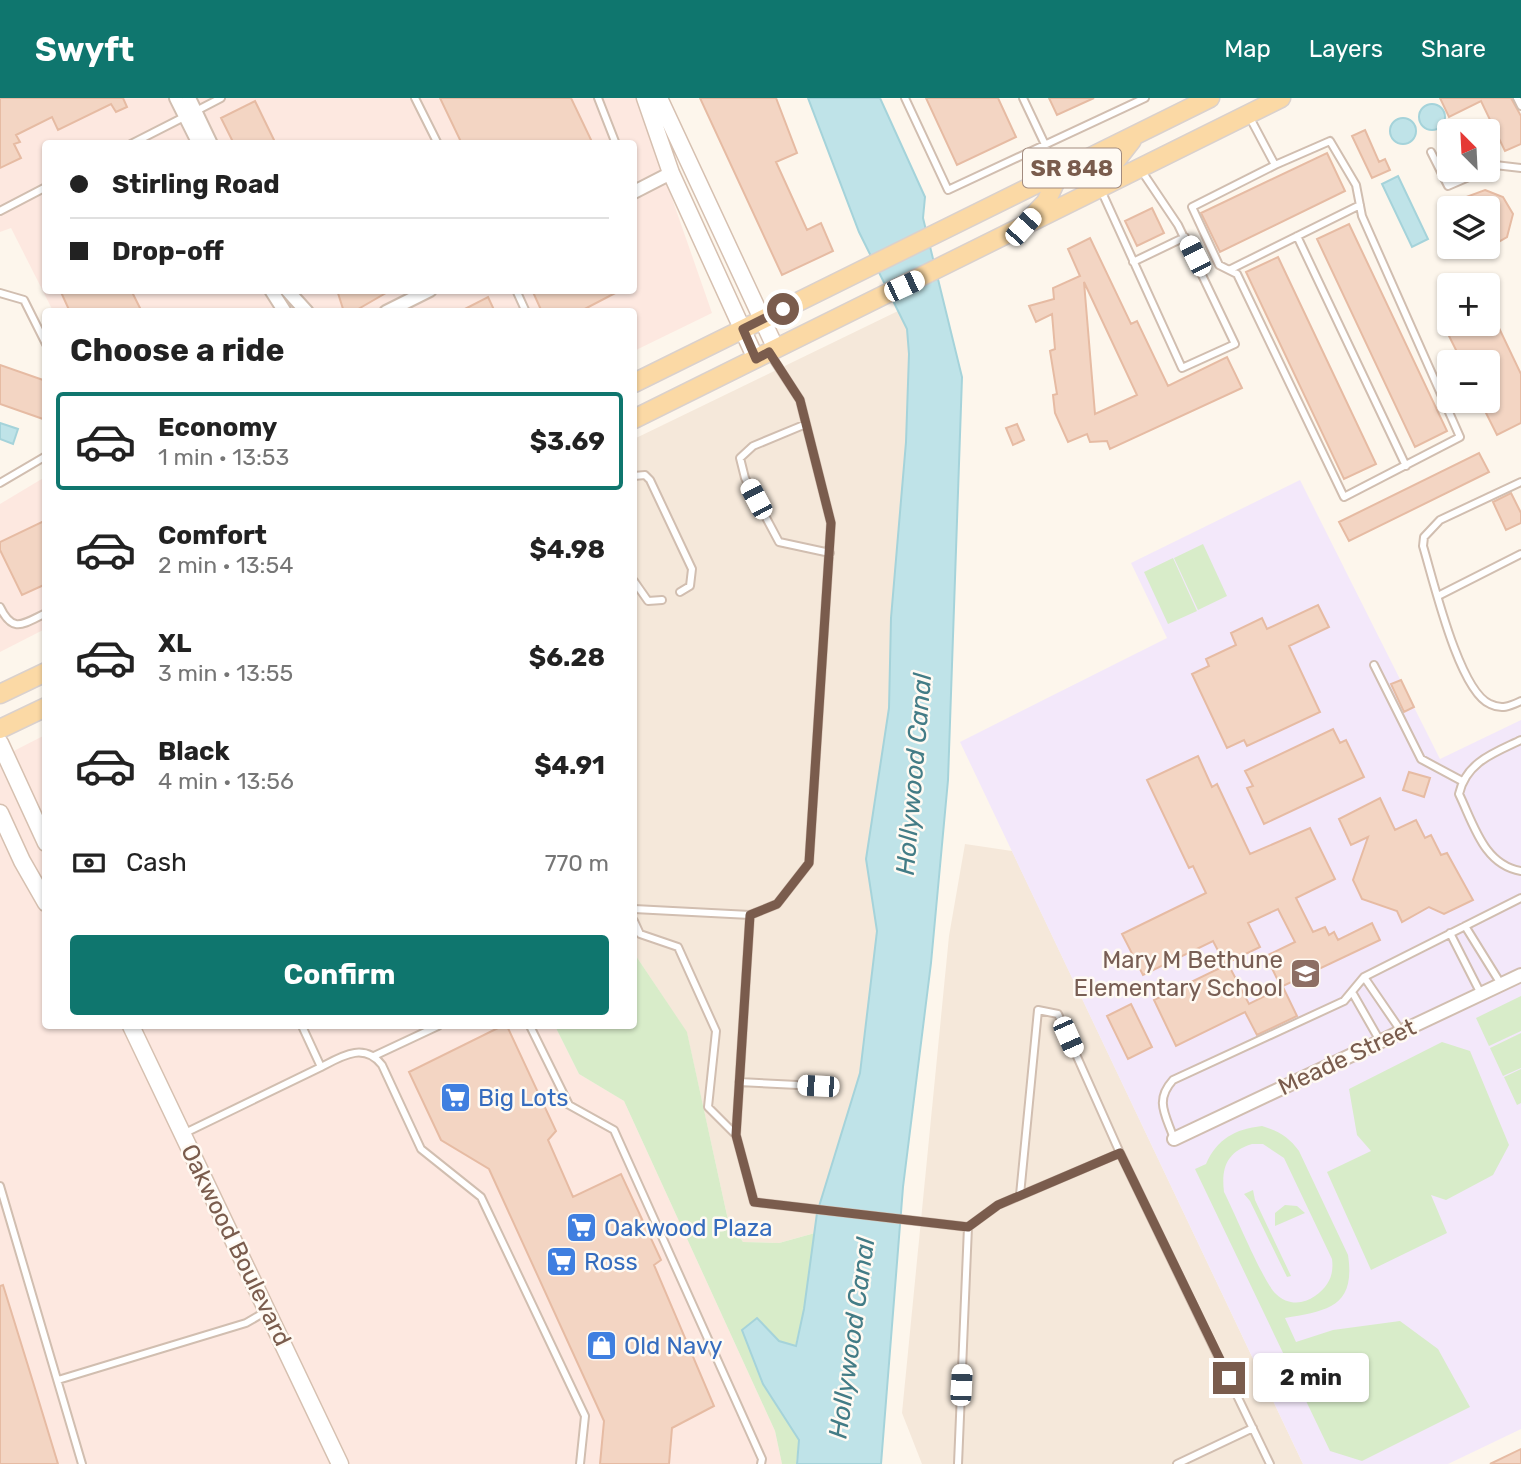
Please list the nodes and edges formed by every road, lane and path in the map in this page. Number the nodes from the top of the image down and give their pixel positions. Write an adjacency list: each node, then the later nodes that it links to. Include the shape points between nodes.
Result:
1 (176, 98): 15 (street)
2 (189, 98): 15 (street)
3 (221, 98): 15 (lane)
4 (415, 98): 22 (lane)
5 (598, 98): 23 (lane)
6 (645, 98): 17 (street)
7 (905, 98): 24 (lane, via 948,190)
8 (1023, 98): 24 (lane)
9 (1145, 98): 24 (lane)
10 (1210, 98): 18 (main road, SR 848)
11 (1281, 98): 16 (main road, SR 848)
12 (1517, 98): 14 (lane)
13 (663, 100): 17 (lane); 48 (street)
14 (1521, 106)
15 (190, 114): 19 (lane); 20 (street); 21 (street)
16 (1248, 114): 27 (lane); 30 (main road, SR 848)
17 (652, 119): 31 (street)
18 (1137, 135): 32 (main road, SR 848); 33 (main road)
19 (139, 140)
20 (198, 140)
21 (208, 140)
22 (436, 140)
23 (615, 140)
24 (1046, 145): 32 (lane)
25 (1431, 152): 26 (lane)
26 (1437, 164)
27 (1275, 165): 36 (lane, via 1330,141 1356,186); 42 (lane, via 1192,206 1219,265)
28 (1500, 165): 29 (lane)
29 (1521, 167)
30 (1140, 168): 33 (main road, SR 848); 40 (lane)
31 (671, 173): 35 (street); 49 (street)
32 (1059, 174): 38 (main road, via 1046,202); 48 (main road, SR 848)
33 (1100, 188): 38 (main road, SR 848); 41 (lane)
34 (42, 189): 37 (lane)
35 (637, 190)
36 (1360, 205): 39 (lane); 56 (lane, via 1460,437)
37 (0, 211)
38 (1023, 227): 51 (main road, SR 848)
39 (1297, 236): 42 (lane); 56 (lane)
40 (1185, 237): 41 (lane); 41 (lane, via 1235,344 1182,368)
41 (1133, 262)
42 (1229, 270): 56 (lane, via 1237,274 1344,497)
43 (0, 293): 50 (lane, via 24,300)
44 (290, 294): 46 (street)
45 (422, 294): 47 (street)
46 (303, 308)
47 (394, 308)
48 (762, 320): 49 (main road, SR 848); 51 (street)
49 (743, 329): 51 (street); 52 (main road, SR 848)
50 (42, 336)
51 (767, 353): 53 (main road, SR 848); 54 (lane, via 800,400)
52 (637, 382)
53 (637, 418)
54 (806, 424): 60 (lane, via 831,523); 60 (lane, via 753,446 740,458 745,478 779,542)
55 (42, 458): 59 (lane)
56 (1406, 466)
57 (637, 476): 63 (lane, via 650,480 692,569 690,586)
58 (1521, 482): 64 (lane, via 1440,520 1424,537)
59 (0, 483)
60 (830, 553): 83 (lane, via 809,863 777,904)
61 (1521, 554): 64 (lane)
62 (637, 585): 65 (lane, via 648,601)
63 (680, 592)
64 (1438, 596): 71 (lane, via 1449,635 1480,697 1507,708)
65 (662, 600)
66 (0, 607): 67 (lane, via 15,625)
67 (42, 615)
68 (1374, 665): 76 (lane, via 1421,759)
69 (42, 674): 70 (main road)
70 (0, 694)
71 (1521, 701)
72 (42, 708): 73 (main road)
73 (0, 729)
74 (1521, 740): 76 (lane, via 1485,757)
75 (0, 743): 78 (street)
76 (1462, 781): 79 (lane, via 1459,794 1492,859 1506,869)
77 (0, 813): 80 (street)
78 (42, 835)
79 (1521, 871)
80 (42, 896)
81 (1521, 898): 84 (lane)
82 (637, 909): 83 (lane)
83 (750, 915): 100 (lane)
84 (1465, 926): 86 (lane); 89 (lane)
85 (637, 928): 103 (lane, via 640,934 678,947 704,999 716,1031 708,1107)
86 (1450, 933): 88 (lane); 91 (lane)
87 (1521, 975): 89 (street, Meade Street)
88 (1364, 977): 90 (lane); 96 (lane)
89 (1501, 984): 91 (street, Meade Street)
90 (1352, 992): 97 (lane); 104 (lane, via 1343,1001 1173,1080 1161,1099)
91 (1480, 994): 96 (street, Meade Street)
92 (132, 1029): 102 (street, Oakwood Boulevard)
93 (303, 1029): 99 (lane)
94 (432, 1029): 98 (lane)
95 (531, 1029): 115 (lane, via 569,1105 614,1130)
96 (1401, 1031): 97 (street, Meade Street)
97 (1380, 1041): 104 (street, Meade Street)
98 (374, 1056): 99 (lane, via 357,1052); 114 (lane, via 421,1149 474,1190 486,1208 585,1416)
99 (321, 1067): 102 (lane)
100 (739, 1082): 101 (lane); 103 (lane)
101 (818, 1086)
102 (183, 1134): 109 (street, Oakwood Boulevard)
103 (736, 1135): 108 (lane, via 754,1202)
104 (1174, 1139)
105 (1120, 1153): 107 (lane); 107 (lane, via 1058,1014 1038,1010); 111 (lane)
106 (0, 1186): 110 (lane)
107 (1020, 1195): 108 (lane)
108 (968, 1227): 116 (lane)
109 (267, 1311): 110 (lane, via 246,1323); 113 (street, Oakwood Boulevard)
110 (58, 1380): 112 (lane)
111 (1253, 1429): 117 (lane); 118 (lane)
112 (82, 1464)
113 (340, 1464)
114 (580, 1464)
115 (761, 1464)
116 (958, 1464)
117 (1177, 1464)
118 (1270, 1464)

